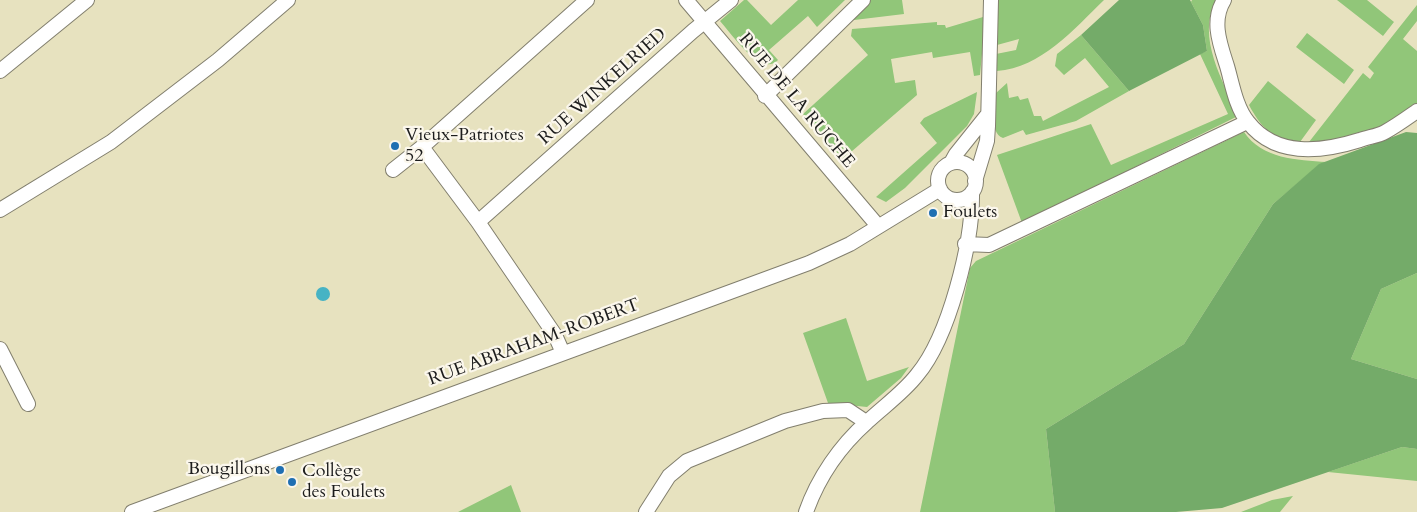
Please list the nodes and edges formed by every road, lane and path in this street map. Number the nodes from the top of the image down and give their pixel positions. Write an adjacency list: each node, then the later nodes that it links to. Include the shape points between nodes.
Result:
1 (87, 0): 10 (street)
2 (288, 0): 20 (street, via 218,60 111,142)
3 (587, 0): 15 (street)
4 (686, 0): 9 (street, RUE DE LA RUCHE)
5 (731, 0): 9 (street, RUE WINKELRIED)
6 (863, 0): 11 (street)
7 (991, 0): 13 (street)
8 (1224, 0): 14 (street, via 1216,25 1235,94)
9 (704, 22): 11 (street, RUE DE LA RUCHE); 21 (street, RUE WINKELRIED)
10 (0, 71)
11 (765, 96): 22 (street, RUE DE LA RUCHE)
12 (1417, 111): 14 (street, via 1385,132 1344,145 1311,150 1276,144)
13 (988, 114): 16 (street); 18 (street, via 987,141)
14 (1247, 122): 23 (street, via 989,245)
15 (422, 147): 17 (street); 21 (street)
16 (951, 163): 18 (street, via 966,165 973,172); 19 (street, via 940,174)
17 (393, 170)
18 (974, 187): 19 (street, via 964,198 955,200 946,197); 23 (street)
19 (940, 189): 22 (street, RUE ABRAHAM-ROBERT)
20 (0, 210)
21 (478, 222): 25 (street, via 555,335)
22 (878, 226): 25 (street, RUE ABRAHAM-ROBERT, via 850,244 808,263)
23 (965, 244): 27 (street, via 949,310 930,358 904,390)
24 (0, 349): 26 (street)
25 (563, 353): 28 (street, RUE ABRAHAM-ROBERT)
26 (28, 404)
27 (866, 422): 29 (street, via 848,410 823,410 785,421 687,461 669,476); 30 (street, via 830,465)
28 (132, 512)
29 (646, 512)
30 (806, 512)

